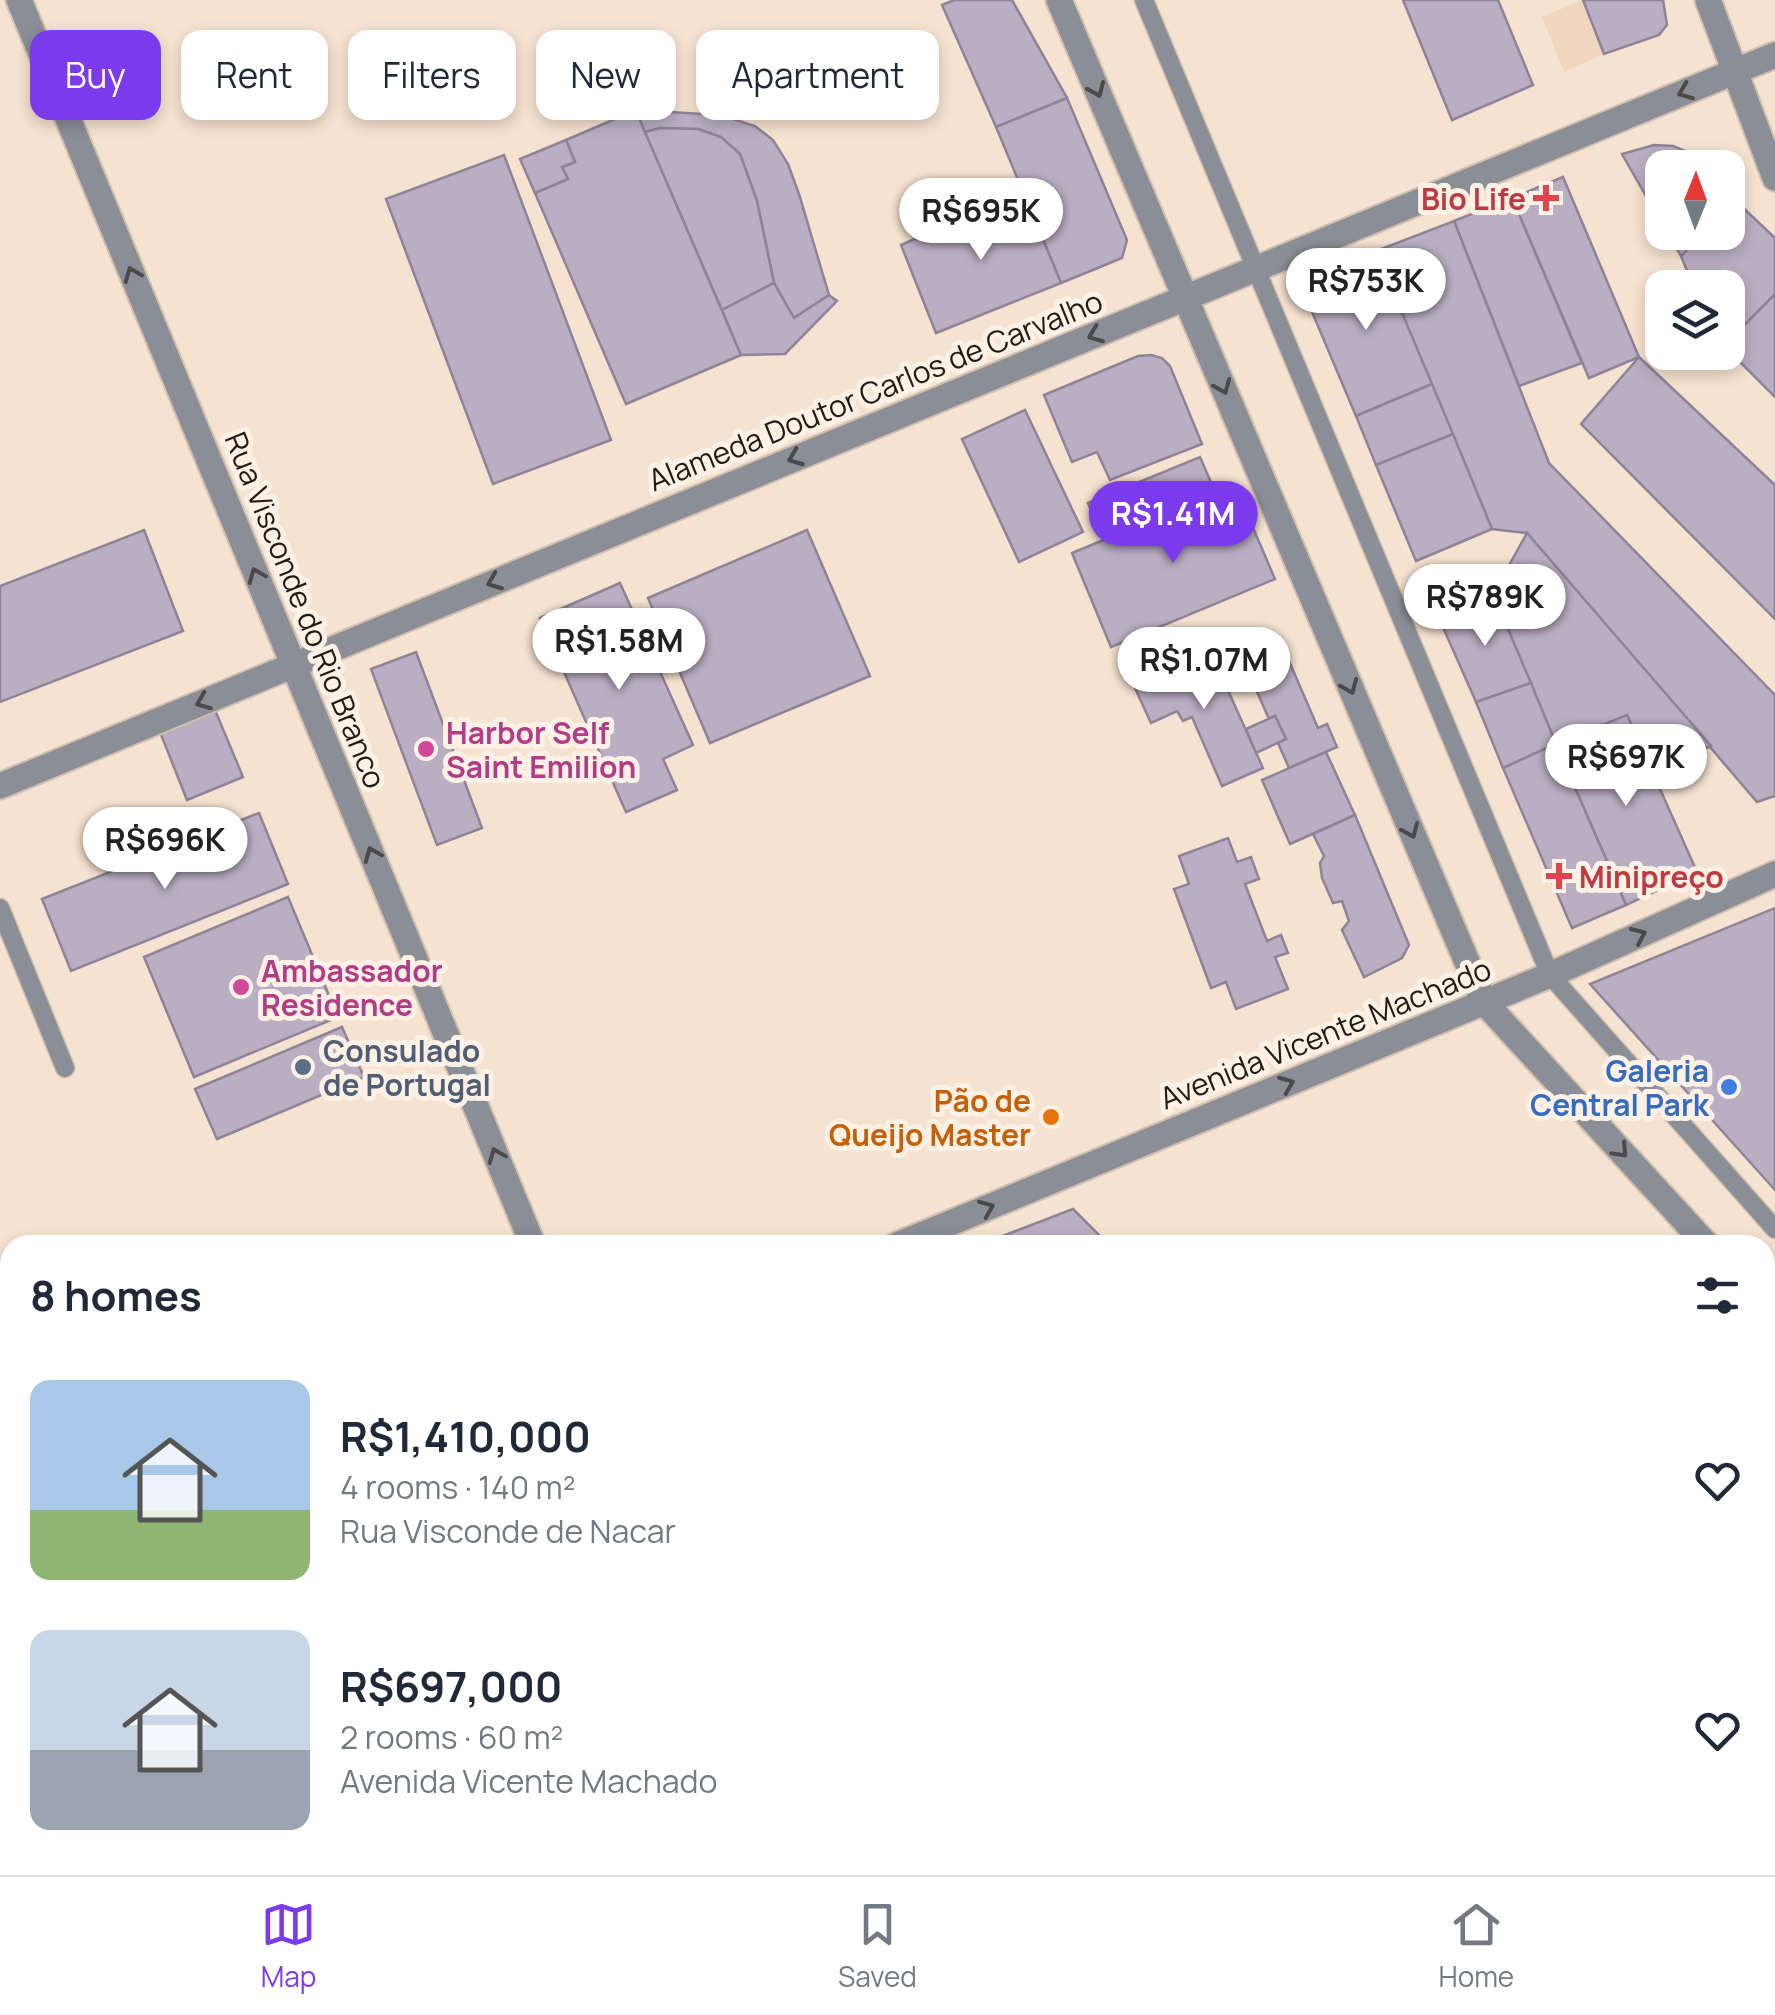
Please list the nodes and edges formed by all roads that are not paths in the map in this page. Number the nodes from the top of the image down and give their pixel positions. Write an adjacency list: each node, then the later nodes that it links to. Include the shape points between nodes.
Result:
1 (19, 0): 10 (street, Rua Visconde do Rio Branco, one-way to 1)
2 (1059, 0): 9 (street, one-way to 9)
3 (1144, 0): 8 (lane)
4 (1708, 0): 6 (street)
5 (1775, 55): 6 (street, Alameda Doutor Carlos de Carvalho)
6 (1735, 71): 7 (street); 8 (street, Alameda Doutor Carlos de Carvalho, one-way to 8)
7 (1775, 178)
8 (1256, 268): 9 (street, Alameda Doutor Carlos de Carvalho); 14 (lane)
9 (1185, 298): 10 (street, Alameda Doutor Carlos de Carvalho, one-way to 10); 15 (street, one-way to 15)
10 (294, 665): 11 (street, Alameda Doutor Carlos de Carvalho, one-way to 11); 18 (street, Rua Visconde do Rio Branco, one-way to 10)
11 (0, 786)
12 (1775, 874): 14 (street, Avenida Vicente Machado, one-way to 12)
13 (0, 908): 16 (lane)
14 (1550, 975): 15 (street, Avenida Vicente Machado); 17 (lane)
15 (1484, 1002): 19 (street, Avenida Vicente Machado, one-way to 15); 20 (street, one-way to 20)
16 (65, 1068)
17 (1775, 1228)
18 (529, 1235)
19 (928, 1235)
20 (1698, 1235)

